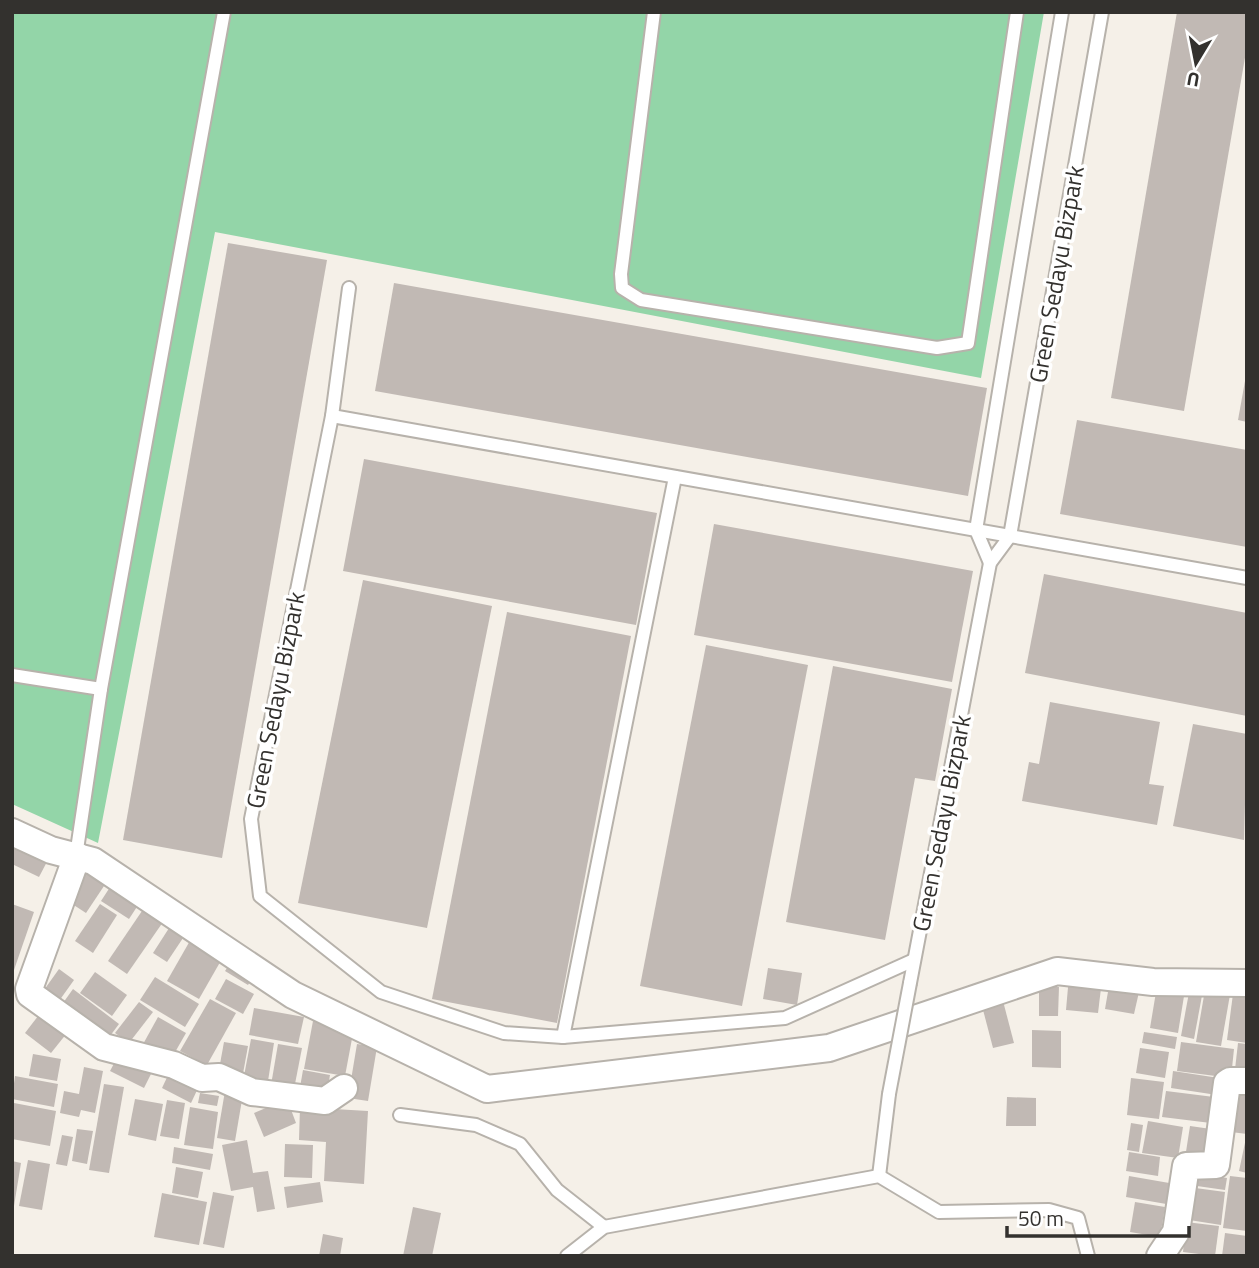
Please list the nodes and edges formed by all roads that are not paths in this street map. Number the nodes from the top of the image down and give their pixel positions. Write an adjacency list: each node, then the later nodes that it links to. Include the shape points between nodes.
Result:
1 (224, 12): 14 (lane)
2 (654, 12): 3 (lane, via 622,288 641,300 937,348 968,343)
3 (1017, 12)
4 (1062, 12): 9 (lane, Green Sedayu Bizpark)
5 (1102, 12): 10 (lane, Green Sedayu Bizpark)
6 (349, 288): 7 (lane, Green Sedayu Bizpark)
7 (332, 416): 8 (lane); 19 (lane, Green Sedayu Bizpark, via 251,819 260,896 381,992 505,1033)
8 (675, 477): 9 (lane); 19 (lane)
9 (976, 530): 10 (lane); 11 (lane)
10 (1010, 536): 11 (lane, Green Sedayu Bizpark); 12 (lane)
11 (990, 563): 17 (lane, Green Sedayu Bizpark)
12 (1247, 578)
13 (12, 675): 14 (lane)
14 (101, 689): 16 (lane)
15 (12, 832): 16 (street, via 51,850)
16 (76, 855): 18 (street, via 93,861 293,995 487,1089 829,1048 1057,971 1153,982); 21 (street, via 30,994 103,1046 174,1065 202,1078 219,1077 252,1092 325,1101)
17 (914, 960): 19 (lane, Green Sedayu Bizpark, via 785,1018); 23 (lane, Green Sedayu Bizpark, bridge)
18 (1247, 983)
19 (563, 1037)
20 (1247, 1081): 27 (street, via 1227,1083 1216,1165 1186,1166 1176,1232)
21 (344, 1088)
22 (400, 1115): 24 (lane, via 476,1125 520,1144 557,1190)
23 (879, 1176): 24 (lane); 26 (lane, via 939,1212 1049,1210 1077,1219)
24 (604, 1227): 25 (lane)
25 (567, 1256)
26 (1088, 1256)
27 (1160, 1256)

